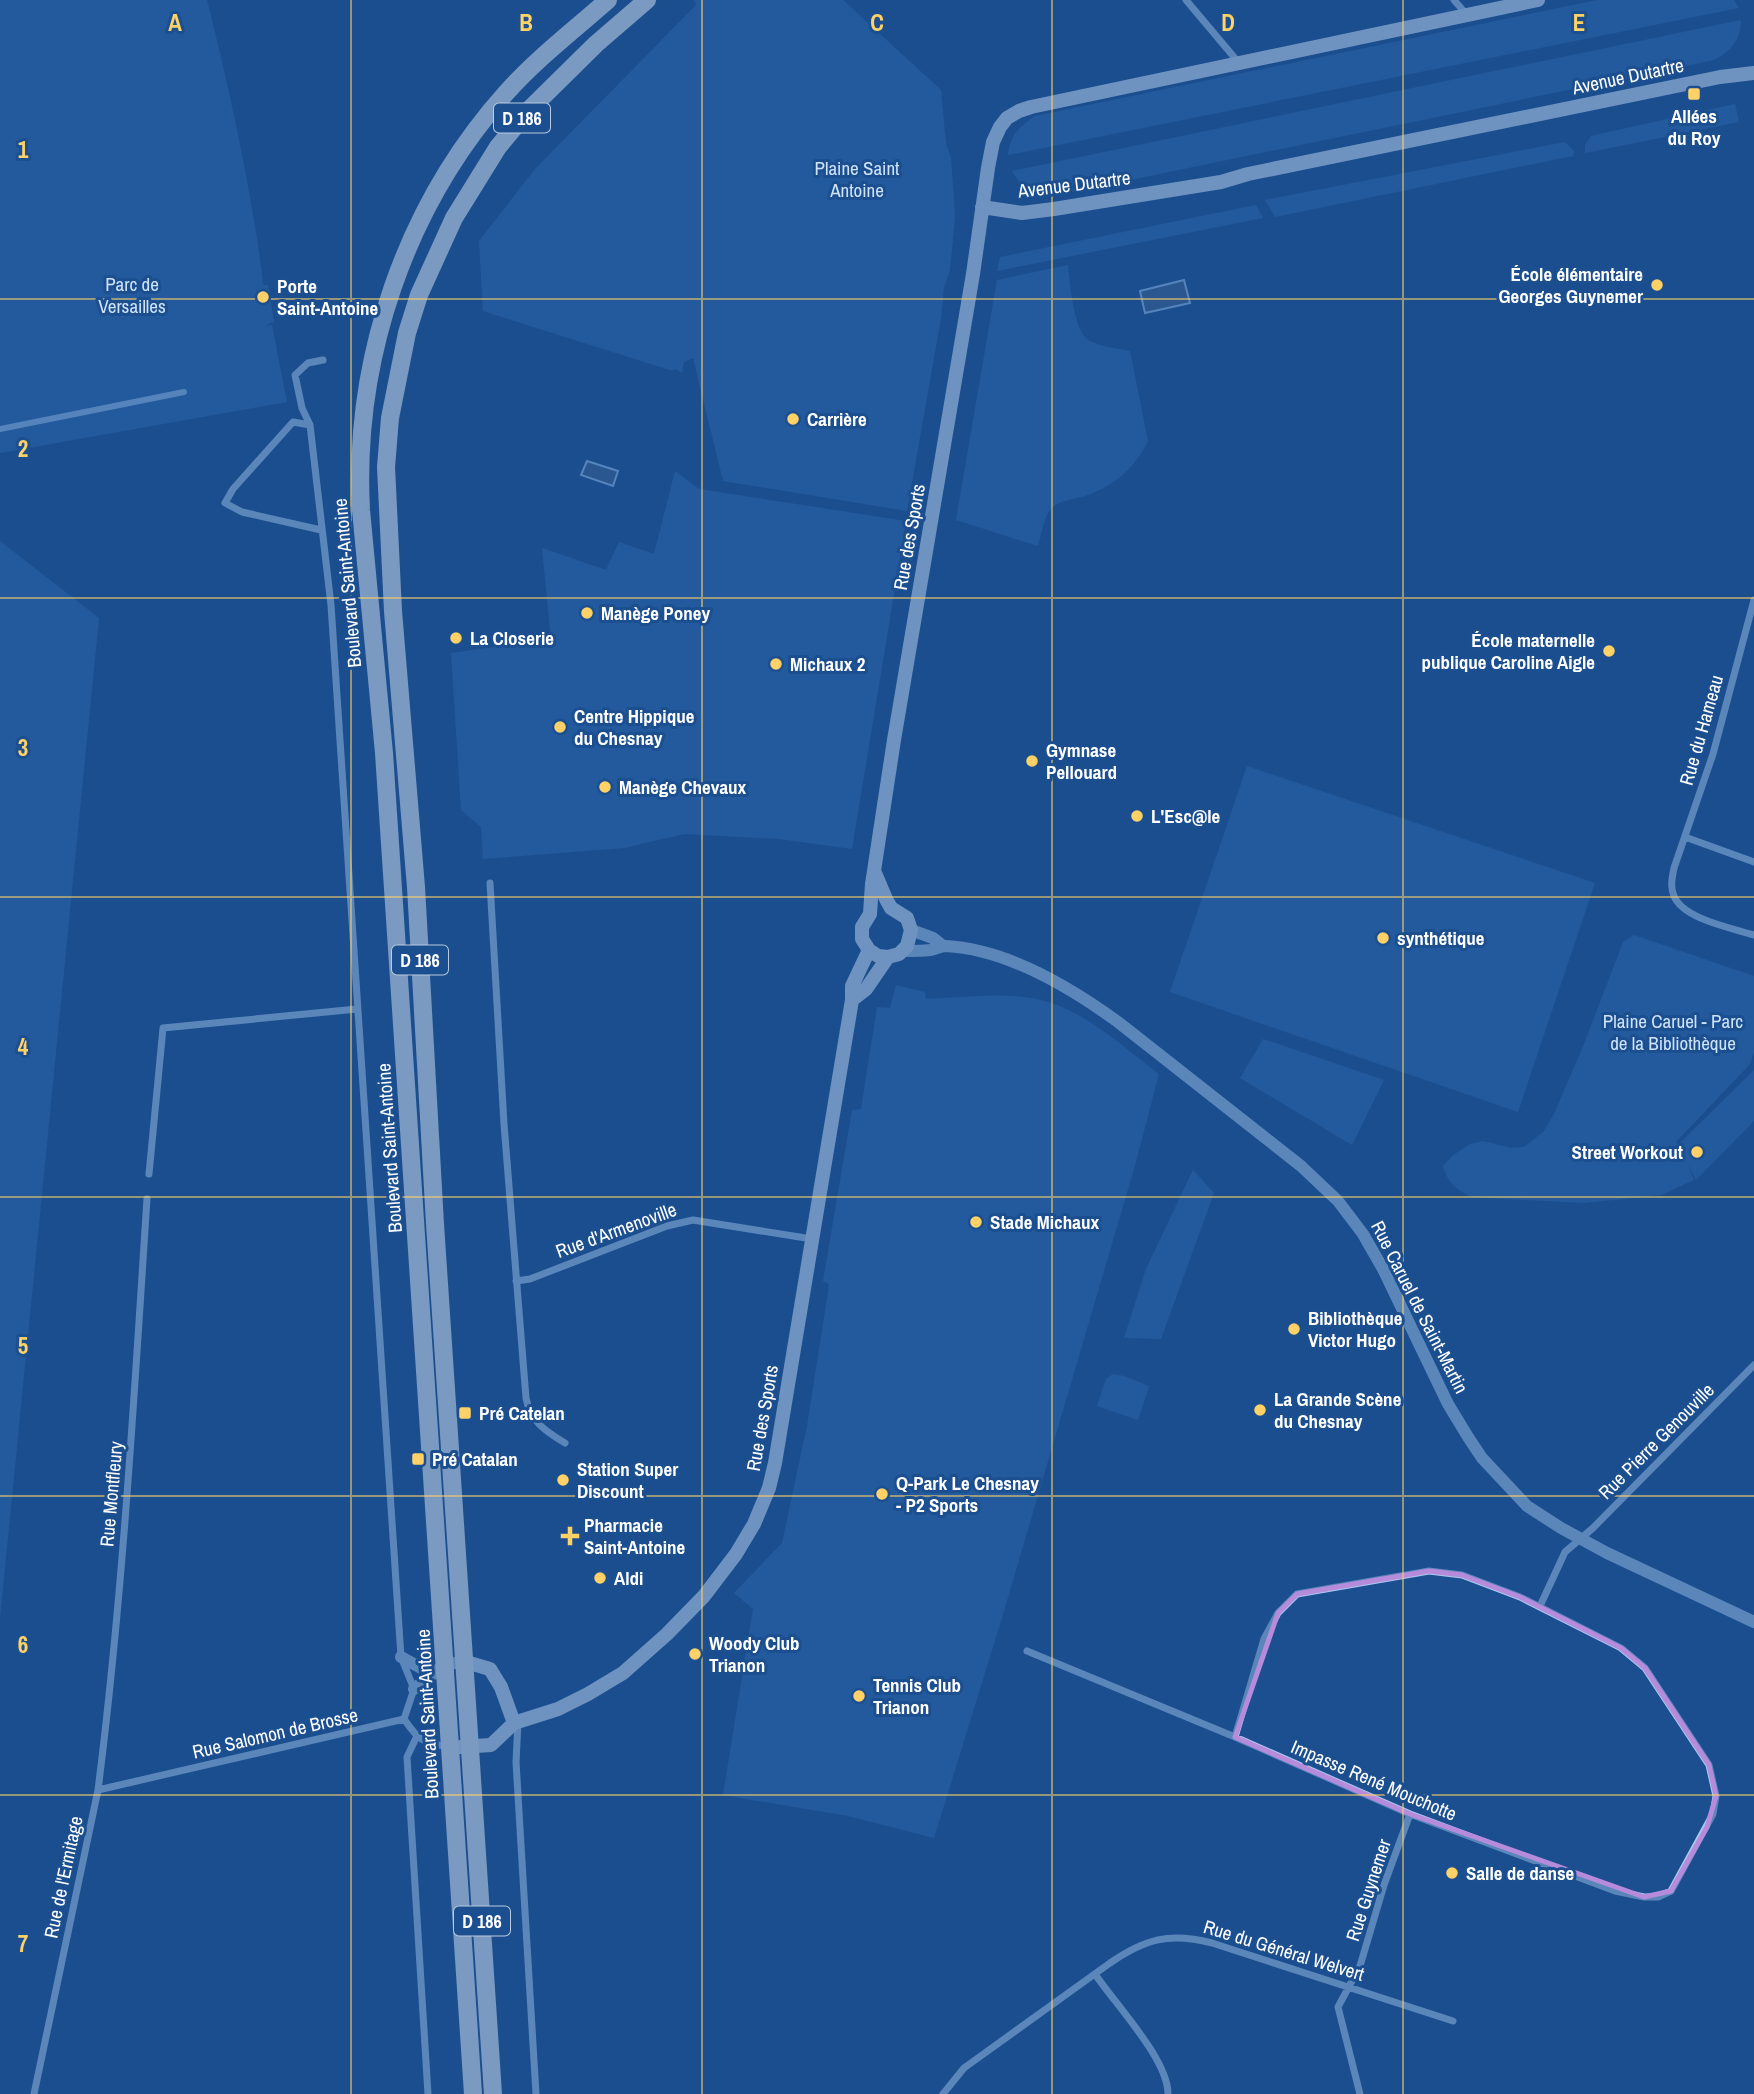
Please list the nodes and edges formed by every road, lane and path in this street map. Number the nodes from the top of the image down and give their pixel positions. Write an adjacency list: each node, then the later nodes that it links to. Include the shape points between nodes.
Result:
1 (608, 0): 39 (main road, Boulevard Saint-Antoine / D 186, via 507,92 458,157 426,211 382,319 360,432 359,472 384,753)
2 (647, 0): 39 (main road, Boulevard Saint-Antoine / D 186, via 558,80 498,147 454,218 407,334 390,418 387,494 434,1210)
3 (1186, 0): 7 (street)
4 (1454, 0): 6 (street)
5 (1538, 0): 6 (main road)
6 (1467, 15): 7 (main road)
7 (1239, 64): 9 (main road, via 1018,111 1007,118 993,142)
8 (1754, 73): 9 (main road, Avenue Dutartre, via 1707,79 1222,182 1022,213)
9 (982, 207): 16 (main road, Rue des Sports)
10 (323, 360): 11 (street, Boulevard Saint-Antoine, via 308,363 295,375)
11 (310, 425): 12 (street, Boulevard Saint-Antoine); 12 (street, via 293,422 225,503 242,512)
12 (321, 530): 27 (street, Boulevard Saint-Antoine, via 331,605)
13 (1754, 600): 14 (street, Rue du Hameau, via 1713,754)
14 (1685, 837): 15 (street); 21 (street, Rue du Hameau, via 1674,868 1673,893 1684,910)
15 (1754, 862)
16 (875, 873): 18 (main road); 19 (main road, Rue des Sports)
17 (490, 883): 31 (street)
18 (891, 908): 19 (main road); 20 (main road, via 902,914)
19 (870, 914): 23 (main road, Rue des Sports, via 862,932)
20 (911, 930): 22 (street, Rue Caruel de Saint-Martin); 24 (main road)
21 (1754, 935)
22 (943, 946): 24 (street, Rue Caruel de Saint-Martin); 34 (street, Rue Caruel de Saint-Martin, via 1020,964 1091,1002 1322,1185 1363,1234 1448,1404 1482,1458 1527,1506)
23 (869, 950): 25 (main road); 26 (main road, Rue des Sports, via 852,986)
24 (903, 951): 25 (main road)
25 (888, 957): 26 (main road, via 866,989)
26 (852, 1000): 30 (main road, Rue des Sports)
27 (358, 1010): 28 (street, via 163,1028); 38 (street, Boulevard Saint-Antoine)
28 (149, 1174)
29 (147, 1199): 47 (street, Rue Montfleury, via 128,1486)
30 (812, 1239): 31 (street, Rue d'Armenoville, via 693,1220); 42 (main road, Rue des Sports, via 775,1463 747,1536 704,1596 623,1674 558,1709)
31 (516, 1281): 33 (street, via 528,1413)
32 (1754, 1365): 34 (street, Rue Pierre Genouville)
33 (565, 1443)
34 (1580, 1538): 35 (street, Rue Pierre Genouville, via 1565,1552); 36 (street, Rue Caruel de Saint-Martin)
35 (1539, 1606): 43 (street, Impasse René Mouchotte, via 1462,1575 1429,1571 1297,1594 1278,1613 1264,1639); 48 (street, Impasse René Mouchotte, via 1621,1648 1645,1668 1709,1765 1716,1796 1713,1814 1671,1891 1644,1897 1615,1891)
36 (1754, 1622)
37 (1027, 1651): 43 (street, Impasse René Mouchotte)
38 (401, 1657): 39 (street); 40 (street, Boulevard Saint-Antoine)
39 (450, 1666): 40 (street); 42 (main road, via 490,1669); 45 (main road, Boulevard Saint-Antoine / D 186); 46 (main road, Boulevard Saint-Antoine / D 186)
40 (414, 1689): 41 (street, Boulevard Saint-Antoine)
41 (404, 1719): 44 (street); 47 (street, Rue Salomon de Brosse)
42 (516, 1722): 45 (main road, Rue des Sports, via 491,1745); 56 (street)
43 (1235, 1737): 48 (street, Impasse René Mouchotte)
44 (416, 1738): 46 (street); 53 (street, Boulevard Saint-Antoine, via 407,1757)
45 (471, 1747): 46 (main road, Rue des Sports); 55 (main road, Boulevard Saint-Antoine / D 186)
46 (449, 1748): 54 (main road, Boulevard Saint-Antoine / D 186)
47 (98, 1790): 52 (street, Rue de l'Ermitage)
48 (1410, 1814): 50 (street, Rue Guynemer, via 1360,1966)
49 (1095, 1974): 50 (street, Rue du Général Welvert, via 1133,1947 1185,1938); 57 (street, Rue du Général Welvert, via 964,2068); 58 (street, via 1159,2062)
50 (1348, 1985): 51 (street, Rue du Général Welvert); 59 (street, Rue Guynemer, via 1338,2007)
51 (1453, 2021)
52 (34, 2094)
53 (428, 2094)
54 (473, 2094)
55 (493, 2094)
56 (536, 2094)
57 (943, 2094)
58 (1168, 2094)
59 (1360, 2094)

